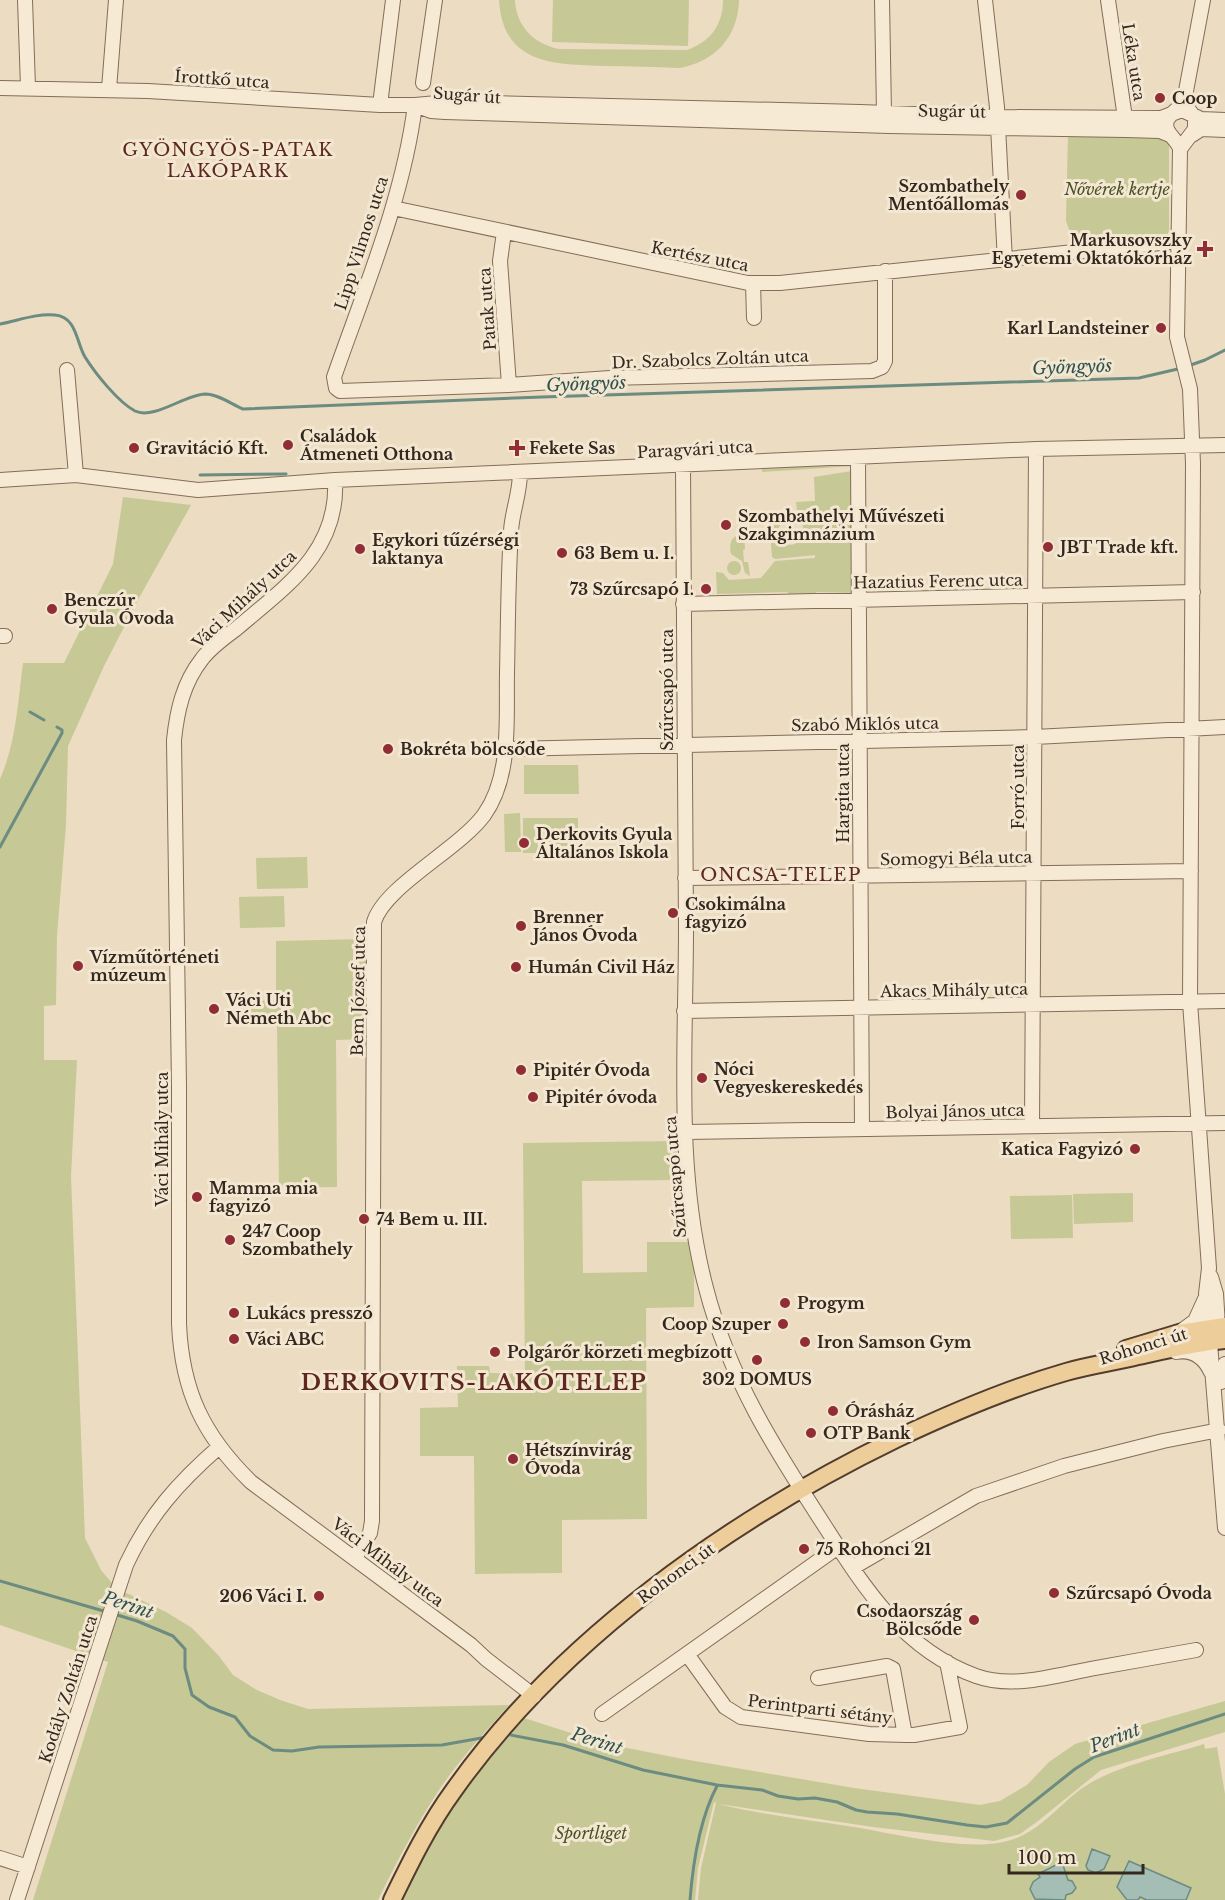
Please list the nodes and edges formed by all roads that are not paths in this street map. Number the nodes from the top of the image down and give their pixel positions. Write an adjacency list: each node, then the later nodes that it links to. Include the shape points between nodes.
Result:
1 (25, 0): 10 (street)
2 (116, 0): 12 (street)
3 (393, 0): 14 (street)
4 (435, 0): 9 (street)
5 (882, 0): 17 (street)
6 (985, 0): 20 (street)
7 (1108, 0): 21 (street, Léka utca)
8 (1203, 0): 13 (street)
9 (423, 83)
10 (27, 87): 11 (street, Írottkő utca); 12 (street, Írottkő utca)
11 (0, 88)
12 (109, 89): 14 (street, Írottkő utca)
13 (1186, 91): 16 (street); 18 (street)
14 (380, 105): 15 (street, Írottkő utca)
15 (415, 105): 17 (street, Sugár út, via 448,102); 20 (street, Sugár út, via 445,112); 25 (street, Lipp Vilmos utca)
16 (1173, 112): 18 (street); 21 (street, Sugár út, via 1161,118); 24 (street, via 1166,123)
17 (884, 113): 20 (street, Sugár út)
18 (1191, 113): 19 (street, via 1201,119); 23 (street, via 1196,125)
19 (1225, 120)
20 (997, 123): 21 (street, Sugár út); 28 (street)
21 (1126, 123): 24 (street, Sugár út, via 1160,131)
22 (1225, 130): 23 (street, via 1201,129)
23 (1190, 136): 24 (street)
24 (1175, 141): 27 (street)
25 (393, 208): 26 (street, Kertész utca); 34 (street, Lipp Vilmos utca, via 334,376)
26 (504, 232): 30 (street, Kertész utca); 33 (street, Patak utca, via 500,261)
27 (1179, 241): 28 (street, Kertész utca); 35 (street, via 1177,337 1190,389)
28 (1005, 261): 29 (street, Kertész utca)
29 (885, 271): 30 (street, Kertész utca); 33 (street, Dr. Szabolcs Zoltán utca, via 885,361 872,371 610,378)
30 (753, 283): 31 (street)
31 (754, 318)
32 (67, 370): 41 (street)
33 (509, 385): 34 (street, Dr. Szabolcs Zoltán utca, via 346,392)
34 (336, 388)
35 (1192, 445): 36 (street, Paragvári utca); 37 (street, Paragvári utca); 44 (street)
36 (1225, 446)
37 (1036, 449): 38 (street, Paragvári utca); 45 (street, Forró utca)
38 (858, 458): 39 (street, Paragvári utca); 46 (street, Hargita utca)
39 (683, 466): 40 (street, Paragvári utca); 47 (street, Szűrcsapó utca)
40 (520, 473): 43 (street, Paragvári utca); 53 (street, Bem József utca, via 511,530)
41 (76, 475): 42 (street, Paragvári utca); 43 (street, Paragvári utca, via 198,490)
42 (0, 480)
43 (334, 480): 77 (street, Váci Mihály utca, via 333,515 320,548 282,590 202,659 183,694 174,740 179,1332 186,1382)
44 (1193, 592): 45 (street, Hazatius Ferenc utca); 49 (street)
45 (1036, 596): 46 (street, Hazatius Ferenc utca); 50 (street, Forró utca)
46 (859, 600): 47 (street, Hazatius Ferenc utca); 51 (street, Hargita utca)
47 (683, 604): 52 (street, Szűrcsapó utca)
48 (1225, 727): 49 (street, Szabó Miklós utca)
49 (1191, 729): 50 (street, Szabó Miklós utca); 54 (street)
50 (1035, 737): 51 (street, Szabó Miklós utca); 55 (street, Forró utca)
51 (860, 741): 52 (street, Szabó Miklós utca); 56 (street, Hargita utca)
52 (684, 745): 53 (street, Szabó Miklós utca); 57 (street, Szűrcsapó utca)
53 (505, 749): 81 (street, Bem József utca, via 498,784 484,815 462,839 389,897 374,922 372,1521 370,1533)
54 (1191, 871): 55 (street, Somogyi Béla utca); 59 (street)
55 (1034, 873): 56 (street, Somogyi Béla utca); 60 (street, Forró utca)
56 (860, 876): 57 (street, Somogyi Béla utca); 61 (street, Hargita utca)
57 (685, 878): 62 (street, Szűrcsapó utca)
58 (1225, 1001): 59 (street, Akacs Mihály utca)
59 (1190, 1002): 60 (street, Akacs Mihály utca); 64 (street)
60 (1033, 1005): 61 (street, Akacs Mihály utca); 65 (street, Forró utca)
61 (861, 1008): 62 (street, Akacs Mihály utca); 66 (street, Hargita utca)
62 (684, 1011): 67 (street, Szűrcsapó utca)
63 (1225, 1123): 64 (street, Bolyai János utca)
64 (1198, 1124): 65 (street, Bolyai János utca); 68 (street)
65 (1032, 1126): 66 (street, Bolyai János utca)
66 (862, 1129): 67 (street, Bolyai János utca)
67 (686, 1132): 78 (street, Szűrcsapó utca, via 694,1225 712,1308 747,1398)
68 (1211, 1294): 69 (street); 70 (street, via 1195,1321); 71 (street)
69 (1225, 1309)
70 (1179, 1333): 71 (main road, Rohonci út); 74 (main road, Rohonci út)
71 (1218, 1334): 72 (main road, Rohonci út); 75 (street)
72 (1134, 1357): 74 (main road, Rohonci út); 75 (street, via 1190,1352 1204,1360)
73 (1225, 1364): 75 (street)
74 (1064, 1373): 78 (main road, Rohonci út, via 924,1426)
75 (1217, 1379): 76 (street)
76 (1219, 1430): 79 (street); 82 (street, via 1064,1466 976,1496)
77 (219, 1447): 81 (street, Váci Mihály utca, via 251,1482); 91 (street, Kodály Zoltán utca, via 178,1485 147,1524 126,1565)
78 (800, 1489): 80 (street, Szűrcsapó utca); 87 (main road, Rohonci út, via 733,1531 648,1593)
79 (1225, 1528)
80 (838, 1546): 82 (street, Szűrcsapó utca); 84 (street)
81 (355, 1558): 87 (street, Váci Mihály utca)
82 (852, 1568): 85 (street, Szűrcsapó utca, via 900,1629)
83 (1196, 1650): 85 (street, Szűrcsapó utca, via 1012,1681 982,1677)
84 (687, 1654): 88 (street); 89 (street, Perintparti sétány, via 725,1707 741,1717 869,1734)
85 (947, 1662): 89 (street, via 960,1727)
86 (818, 1678): 89 (street, via 887,1666 892,1669)
87 (534, 1696): 93 (main road, Rohonci út, via 452,1792)
88 (602, 1714)
89 (907, 1735)
90 (0, 1858): 91 (street)
91 (28, 1867): 92 (street, Kodály Zoltán utca)
92 (17, 1900)
93 (392, 1900)

